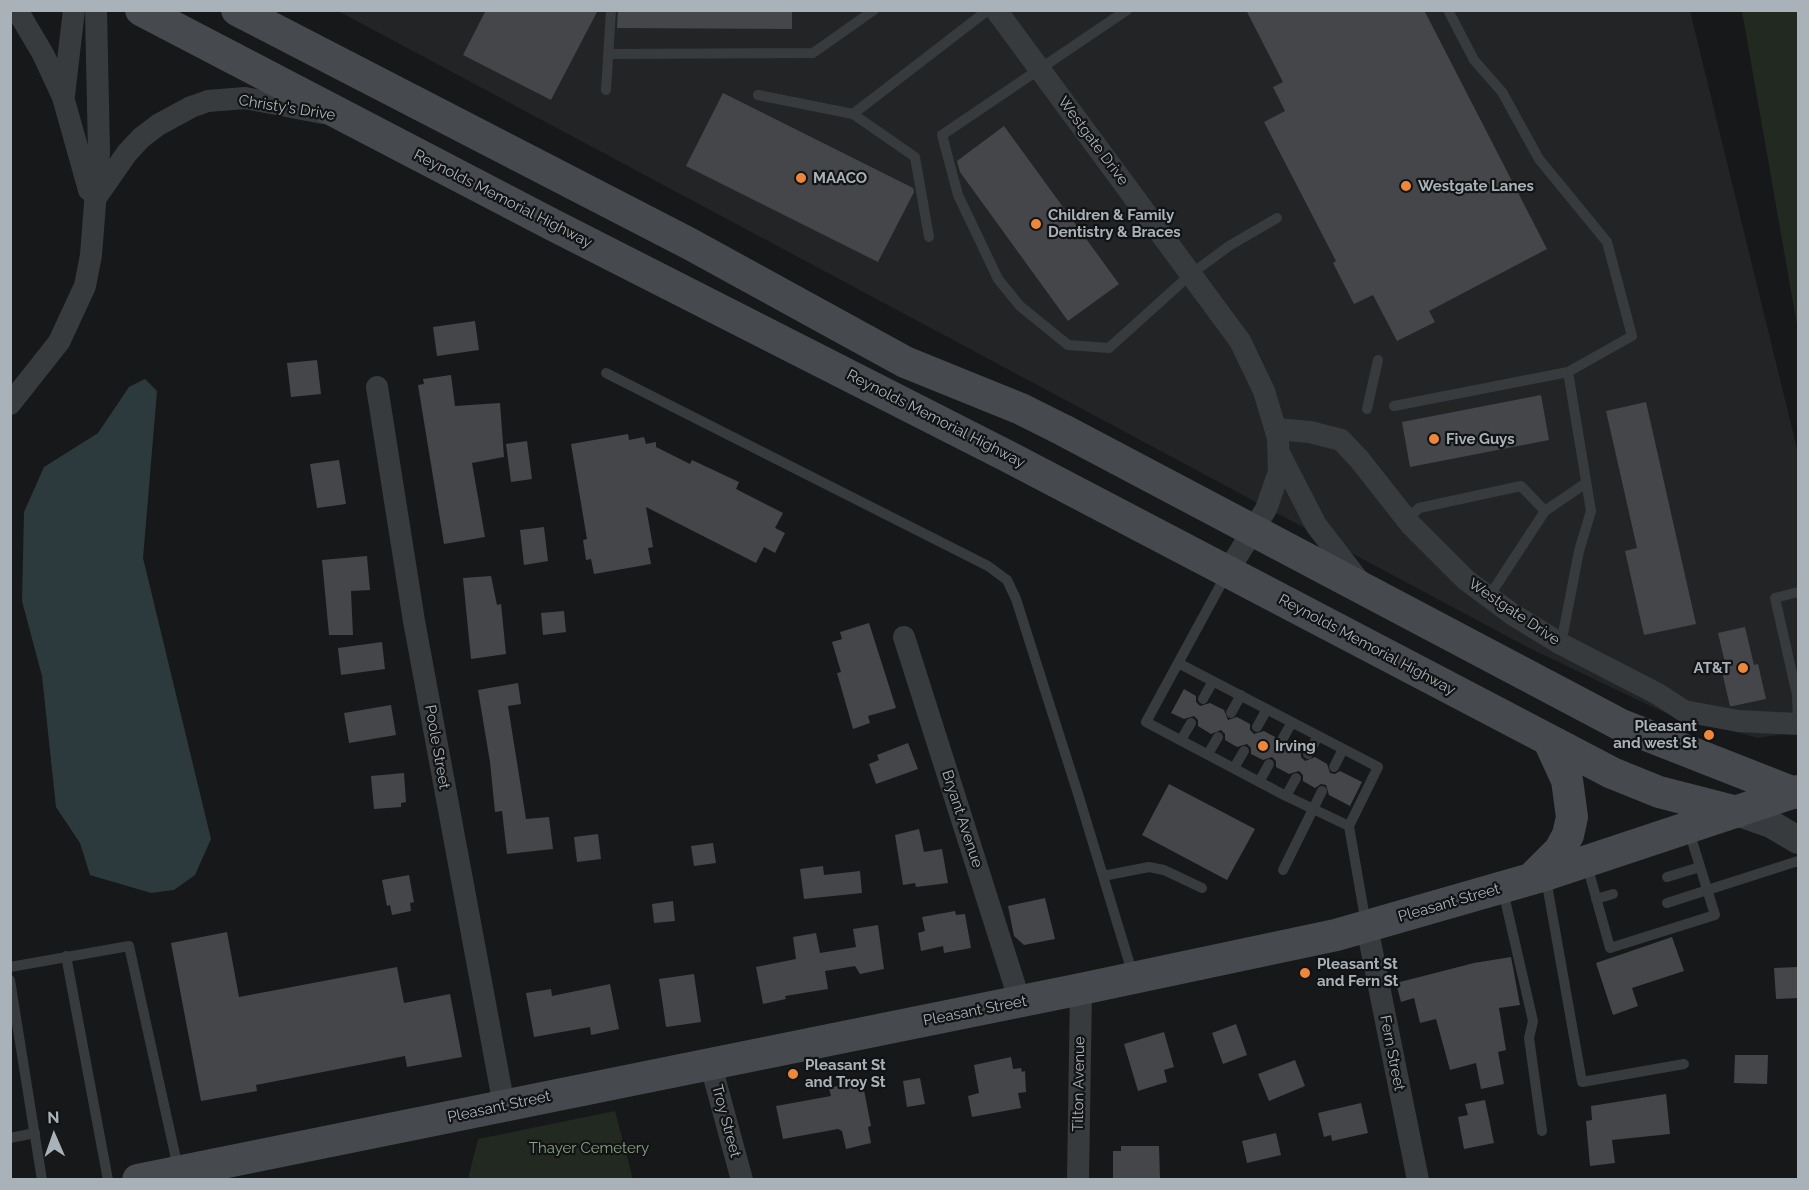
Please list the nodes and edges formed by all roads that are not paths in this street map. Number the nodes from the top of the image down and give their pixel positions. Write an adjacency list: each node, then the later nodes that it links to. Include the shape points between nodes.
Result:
1 (17, 10): 16 (street, via 44,54)
2 (74, 10): 16 (street)
3 (96, 10): 19 (street, via 99,153)
4 (237, 10): 35 (main road, via 690,244 905,362 1035,416)
5 (611, 10): 12 (lane)
6 (874, 10): 12 (lane, via 813,53)
7 (988, 10): 17 (lane)
8 (996, 10): 13 (street, Westgate Drive)
9 (1127, 10): 13 (lane)
10 (1448, 10): 24 (lane, via 1474,60 1502,92 1539,159 1607,242 1632,336)
11 (149, 13): 18 (main road, Reynolds Memorial Highway)
12 (609, 54): 14 (lane)
13 (1040, 70): 22 (street, Westgate Drive); 22 (lane, via 942,135 958,195 998,279 1020,306 1068,345 1109,348)
14 (606, 90)
15 (758, 95): 17 (lane)
16 (63, 98): 19 (street)
17 (853, 114): 21 (lane, via 915,158)
18 (345, 117): 19 (street, Christy's Drive, via 245,98 208,101 158,125 141,138); 36 (main road, Reynolds Memorial Highway)
19 (93, 203): 27 (street, via 91,255 74,316 41,368)
20 (1277, 218): 22 (lane)
21 (929, 237)
22 (1191, 274): 30 (street, Westgate Drive, via 1249,357)
23 (1378, 360): 29 (lane)
24 (1568, 372): 28 (lane); 32 (lane)
25 (606, 373): 78 (lane, via 988,566 1007,580)
26 (377, 387): 95 (street, Poole Street, via 414,621)
27 (10, 404)
28 (1394, 406)
29 (1367, 409)
30 (1276, 429): 31 (street, Westgate Drive); 34 (street, Westgate Drive, via 1341,440)
31 (1280, 455): 35 (street, Westgate Drive, via 1271,498); 37 (street, via 1323,536)
32 (1586, 483): 33 (lane); 41 (lane, via 1591,511)
33 (1545, 511): 34 (lane, via 1521,486 1419,508); 39 (lane)
34 (1406, 520): 39 (street, Westgate Drive)
35 (1252, 531): 36 (street, Westgate Drive); 37 (main road)
36 (1228, 571): 42 (lane); 56 (main road, Reynolds Memorial Highway)
37 (1368, 592): 67 (main road, via 1621,725)
38 (1798, 592): 50 (lane, via 1775,598 1797,695)
39 (1488, 598): 41 (street, Westgate Drive)
40 (904, 637): 92 (street, Bryant Avenue)
41 (1561, 644): 50 (street, Westgate Drive, via 1684,711 1738,721)
42 (1178, 663): 43 (lane); 54 (lane, via 1146,722)
43 (1213, 681): 44 (lane); 45 (lane)
44 (1241, 695): 46 (lane); 47 (lane)
45 (1203, 699)
46 (1267, 709): 48 (lane); 51 (lane)
47 (1231, 713)
48 (1292, 722): 52 (lane); 55 (lane)
49 (1191, 723): 54 (lane)
50 (1798, 724)
51 (1257, 727)
52 (1318, 736): 57 (lane); 60 (lane)
53 (1218, 737): 59 (lane)
54 (1181, 740): 59 (lane)
55 (1282, 740)
56 (1549, 741): 70 (main road, Reynolds Memorial Highway, via 1641,786); 80 (main road, via 1567,780 1572,816 1560,850)
57 (1343, 748): 62 (lane); 71 (lane, via 1378,767)
58 (1244, 751): 63 (lane)
59 (1208, 754): 63 (lane)
60 (1308, 754)
61 (1269, 764): 65 (lane)
62 (1334, 767)
63 (1234, 768): 65 (lane)
64 (1296, 778): 68 (lane)
65 (1259, 782): 68 (lane)
66 (1322, 791): 69 (lane)
67 (1797, 793): 70 (main road, Pleasant Street)
68 (1286, 796): 69 (lane)
69 (1314, 809): 71 (lane); 77 (lane)
70 (1737, 812): 72 (main road, Pleasant Street); 73 (street, via 1771,824)
71 (1349, 826): 86 (lane)
72 (1688, 828): 75 (main road, Pleasant Street); 76 (lane)
73 (1798, 840)
74 (1798, 861): 82 (lane)
75 (1586, 862): 80 (main road, Pleasant Street); 84 (lane)
76 (1700, 867): 79 (lane); 82 (lane)
77 (1283, 870)
78 (1103, 876): 81 (lane, via 1149,867); 89 (lane)
79 (1666, 877)
80 (1526, 881): 86 (main road, Pleasant Street); 94 (lane, via 1582,1082); 96 (lane, via 1533,1021 1529,1038)
81 (1202, 888)
82 (1707, 891): 84 (lane, via 1715,915 1610,948 1608,922); 85 (lane)
83 (1613, 894): 84 (lane)
84 (1596, 899)
85 (1667, 903)
86 (1367, 927): 89 (main road, Pleasant Street); 105 (street, Fern Street)
87 (66, 956): 88 (lane); 99 (lane, via 129,946); 101 (lane)
88 (10, 967)
89 (1134, 978): 91 (main road, Pleasant Street)
90 (10, 980): 97 (lane)
91 (1081, 989): 92 (main road, Pleasant Street); 104 (street, Tilton Avenue)
92 (1020, 1002): 93 (main road, Pleasant Street)
93 (710, 1062): 95 (main road, Pleasant Street); 103 (street, Troy Street)
94 (1684, 1064)
95 (504, 1106): 99 (main road, Pleasant Street)
96 (1542, 1131)
97 (35, 1133): 98 (lane); 100 (lane)
98 (10, 1138)
99 (179, 1172): 102 (main road, Pleasant Street)
100 (42, 1179)
101 (108, 1179)
102 (138, 1179)
103 (742, 1179)
104 (1078, 1179)
105 (1418, 1179)

